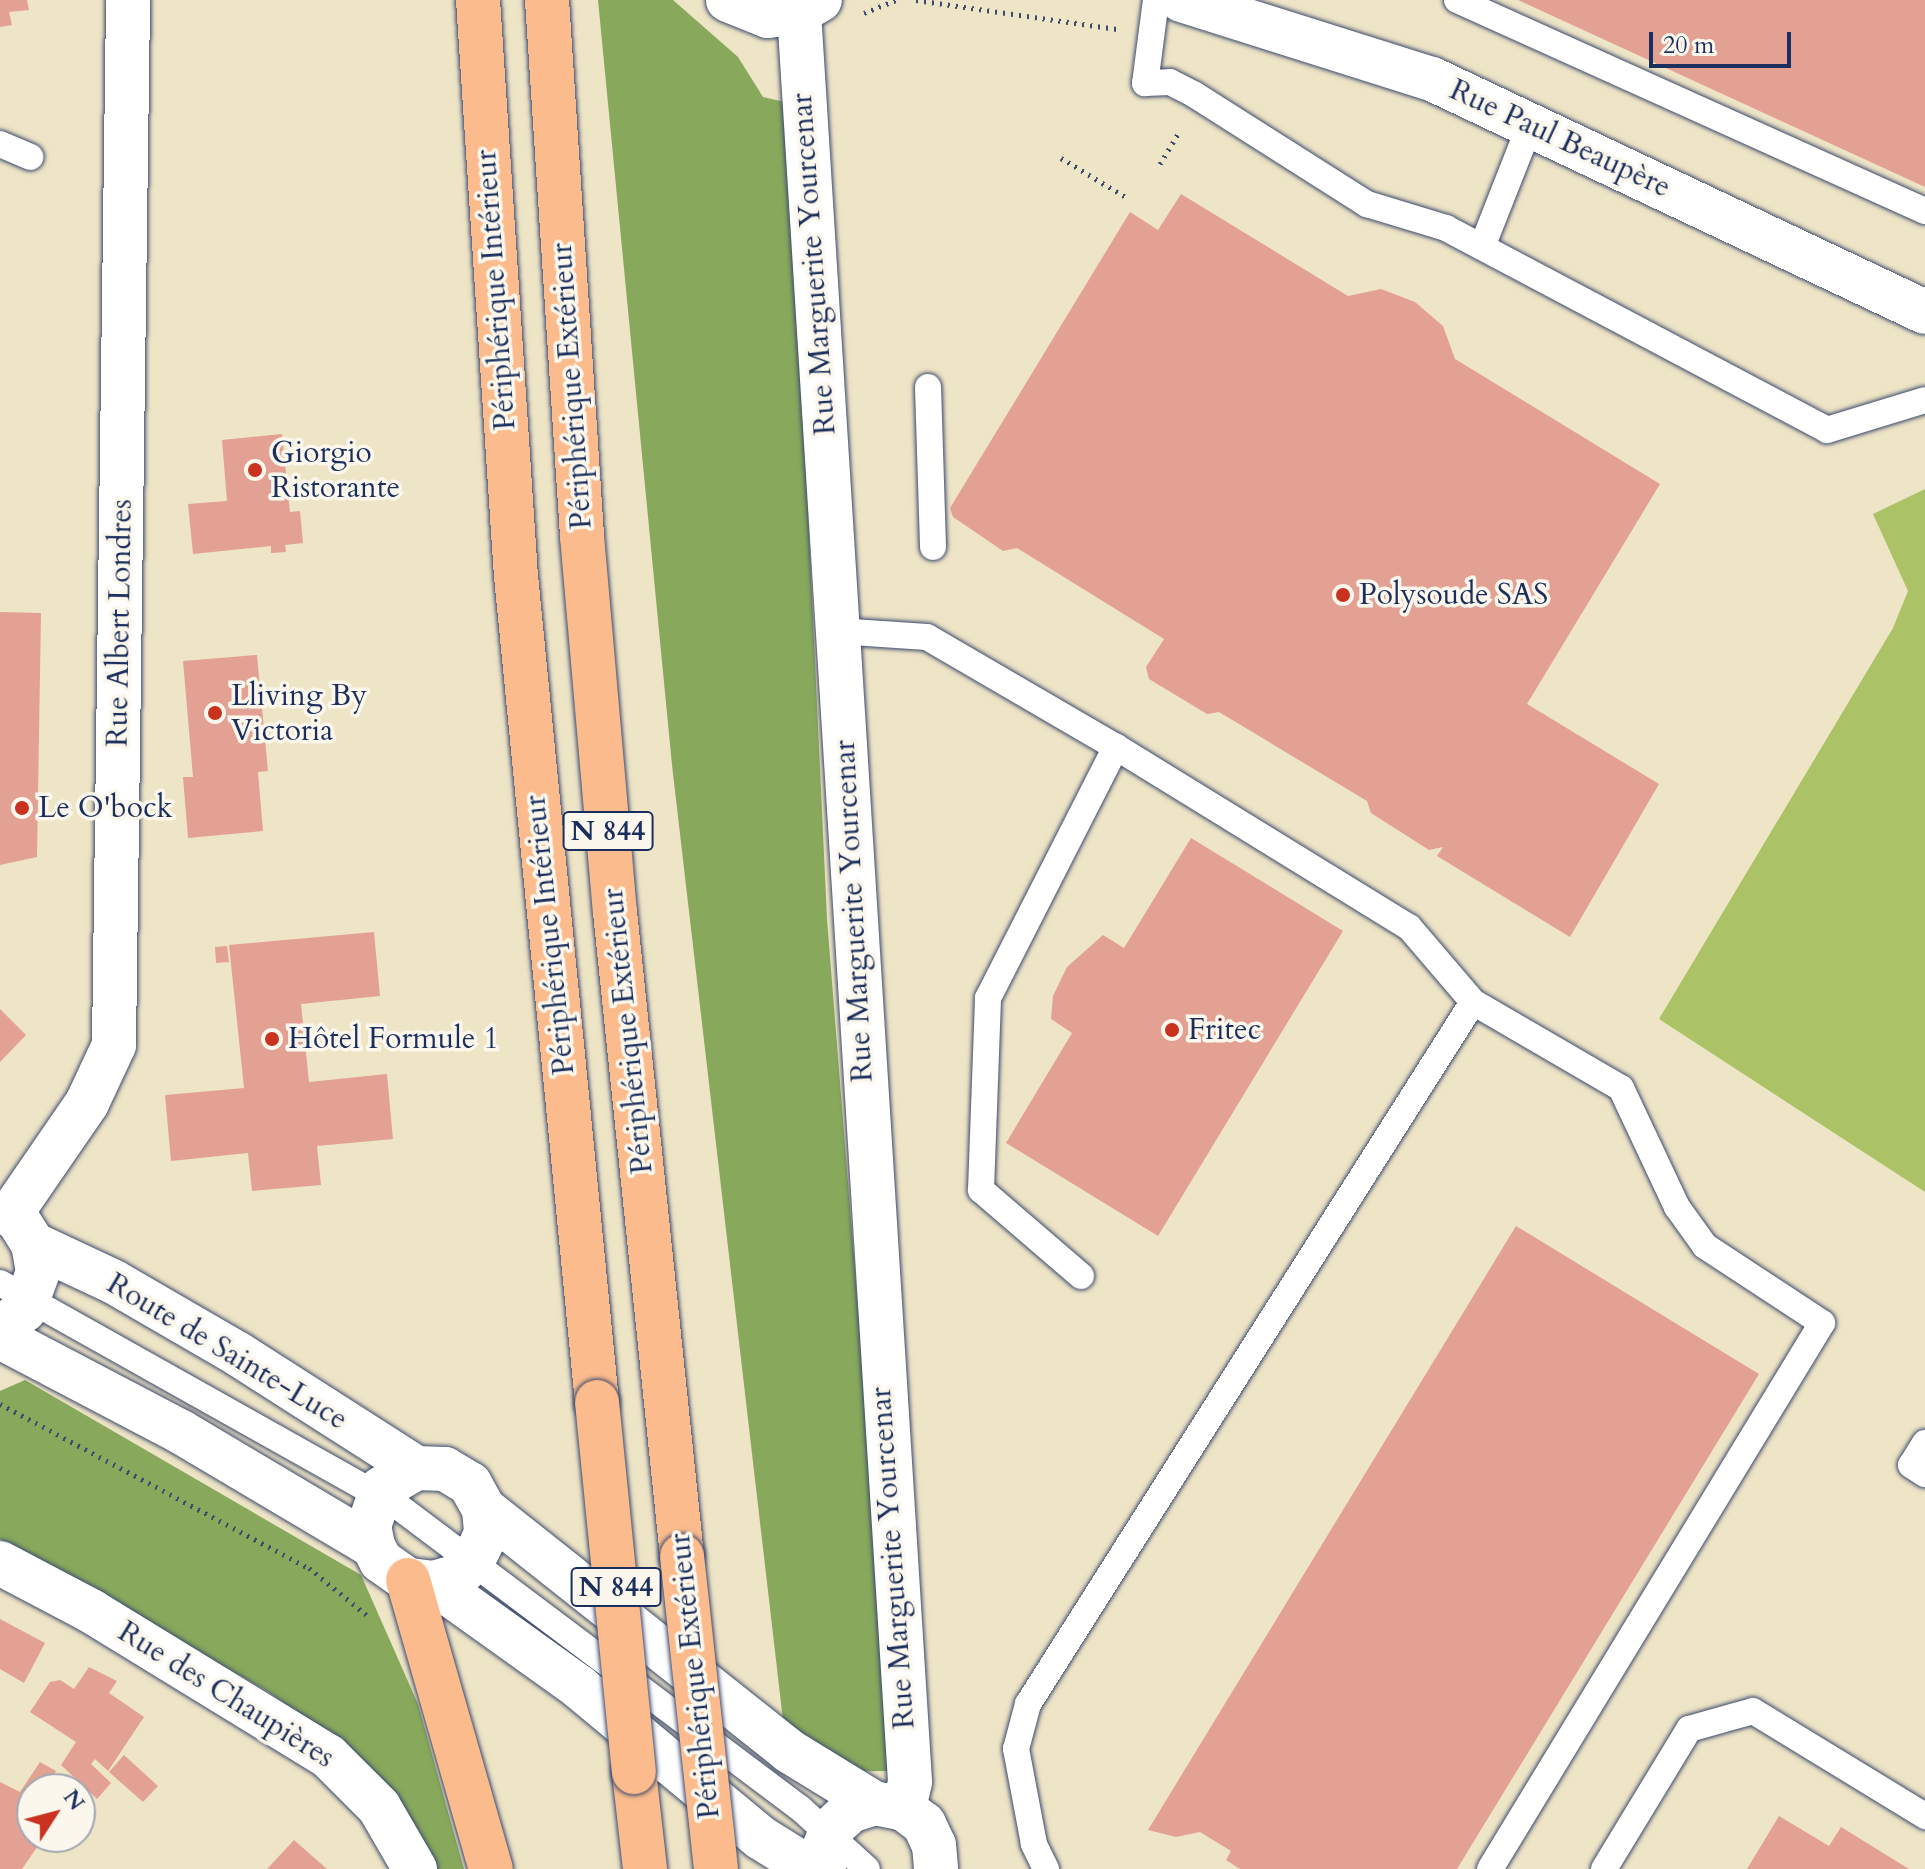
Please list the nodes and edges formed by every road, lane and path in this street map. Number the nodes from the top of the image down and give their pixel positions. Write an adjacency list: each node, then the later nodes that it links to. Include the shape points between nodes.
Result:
1 (128, 0): 25 (street, Rue Albert Londres, via 114,1045 87,1103)
2 (478, 0): 44 (highway, Périphérique Intérieur / N 844, bridge, via 516,576)
3 (547, 0): 45 (highway, Périphérique Extérieur / N 844, bridge, via 612,881)
4 (728, 0): 9 (street, via 768,16)
5 (916, 0): 10 (path)
6 (1156, 0): 10 (lane)
7 (1181, 0): 11 (street, Rue Paul Beaupère, via 1385,62)
8 (1457, 0): 16 (lane)
9 (810, 6): 22 (street, Rue Marguerite Yourcenar)
10 (1150, 35): 17 (lane, via 1145,83 1170,82 1367,204 1446,228)
11 (1530, 125): 17 (lane); 18 (street, Rue Paul Beaupère)
12 (0, 144): 13 (lane)
13 (30, 157)
14 (1061, 158): 15 (path)
15 (1129, 199)
16 (1925, 211)
17 (1482, 247): 20 (lane, via 1827,430)
18 (1925, 312)
19 (928, 387): 21 (lane)
20 (1925, 400)
21 (933, 547)
22 (837, 631): 23 (lane, via 927,637); 39 (street, Rue Marguerite Yourcenar, via 910,1782)
23 (1116, 747): 24 (lane, via 1409,927); 26 (lane, via 988,998 981,1190)
24 (1473, 1002): 48 (lane, via 1028,1704 1016,1749 1034,1844); 49 (lane, via 1621,1088 1677,1207 1705,1246 1822,1323)
25 (14, 1223): 27 (street, via 38,1272); 31 (street, Route de Sainte-Luce, via 224,1346)
26 (1081, 1276)
27 (16, 1291): 28 (street); 33 (lane, Route de Sainte-Luce)
28 (0, 1329)
29 (0, 1337): 35 (street, Route de Sainte-Luce, via 181,1432)
30 (1925, 1443): 32 (lane, via 1911,1465)
31 (416, 1468): 33 (street, via 398,1475); 34 (street, Route de Sainte-Luce, via 445,1469 470,1484)
32 (1925, 1474)
33 (378, 1495): 35 (street, via 369,1526); 36 (lane, Route de Sainte-Luce)
34 (484, 1509): 36 (street, via 486,1534); 39 (street, Route de Sainte-Luce, via 789,1751)
35 (373, 1546): 38 (street, Route de Sainte-Luce, via 381,1561)
36 (473, 1561): 38 (street, via 458,1576); 41 (lane, Route de Sainte-Luce)
37 (0, 1563): 42 (street, Rue des Chaupières, via 91,1611 328,1756 379,1807)
38 (421, 1582): 41 (street, Route de Sainte-Luce, via 579,1687 761,1838); 43 (highway)
39 (889, 1806): 41 (street, via 850,1811); 47 (street, Route de Sainte-Luce, via 924,1824 934,1845)
40 (1925, 1816): 50 (lane, via 1753,1711 1689,1729)
41 (821, 1858): 46 (lane, Route de Sainte-Luce)
42 (415, 1869)
43 (491, 1869)
44 (645, 1869)
45 (716, 1869)
46 (867, 1869)
47 (936, 1869)
48 (1046, 1869)
49 (1490, 1869)
50 (1604, 1869)

